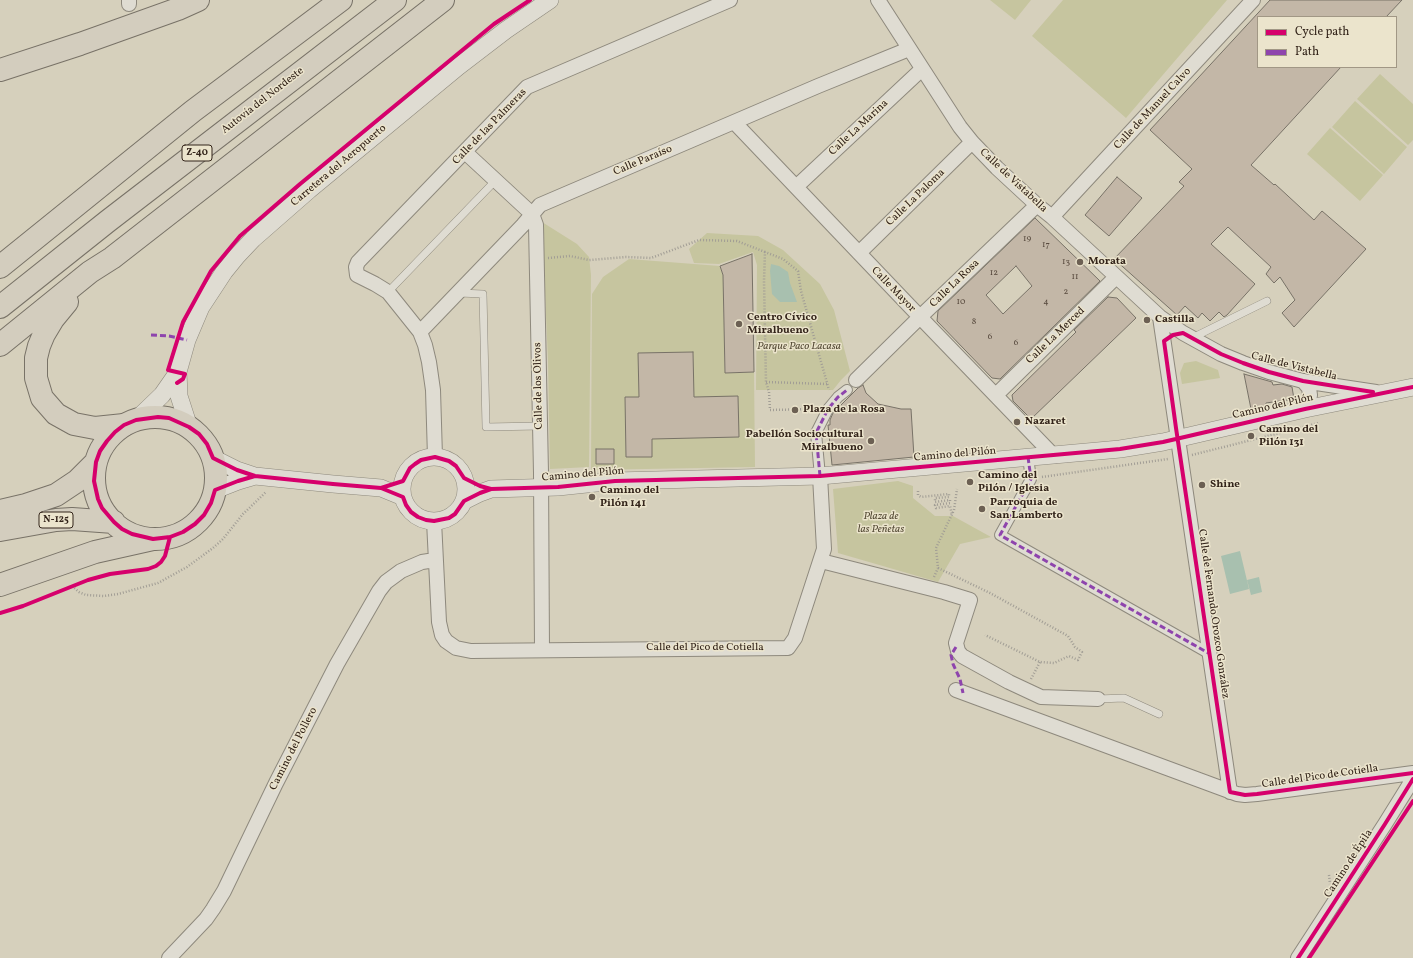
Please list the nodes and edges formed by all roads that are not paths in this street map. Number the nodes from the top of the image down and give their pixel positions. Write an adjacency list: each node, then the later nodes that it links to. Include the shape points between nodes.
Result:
1 (198, 0): 12 (highway, via 80,44)
2 (320, 0): 13 (highway, via 202,93)
3 (341, 0): 13 (highway)
4 (395, 0): 29 (highway, Autovía del Nordeste / Z-40)
5 (443, 0): 23 (highway)
6 (550, 0): 36 (street, Carretera del Aeropuerto / N-125, via 459,66 254,239 224,272 201,307 187,340)
7 (730, 0): 16 (street, Calle de las Palmeras, via 527,87)
8 (878, 0): 10 (street, Calle de Vistabella)
9 (1253, 0): 21 (street, Calle de Manuel Calvo)
10 (909, 49): 11 (street, Calle de Vistabella); 14 (street, Calle Paraíso)
11 (922, 69): 15 (street, Calle de Vistabella); 18 (street, Calle La Marina)
12 (0, 70)
13 (193, 111): 24 (highway)
14 (734, 122): 18 (street, Calle Mayor); 20 (street, Calle Paraíso, via 543,203)
15 (972, 142): 19 (street, Calle de Vistabella); 22 (street, Calle La Paloma)
16 (465, 152): 17 (street); 26 (street, Calle de las Palmeras, via 358,262 358,275)
17 (495, 181): 20 (street); 26 (lane)
18 (796, 187): 22 (street, Calle Mayor)
19 (1037, 205): 21 (street, Calle de Vistabella); 30 (street, Calle La Rosa)
20 (532, 214): 27 (street, Calle Paraíso); 44 (street, Calle de los Olivos, via 536,225)
21 (1052, 217): 25 (street, Calle de Vistabella)
22 (859, 253): 30 (street, Calle Mayor)
23 (112, 258): 35 (highway, via 90,272); 43 (highway, via 53,319 39,346 36,378 42,398 65,420 86,427 105,428)
24 (0, 267)
25 (1116, 277): 31 (street, Calle de Vistabella); 41 (street, Calle La Merced)
26 (388, 292): 32 (street)
27 (459, 293): 32 (street, Calle Paraíso); 44 (lane, via 483,294 486,427)
28 (1267, 301): 33 (lane)
29 (0, 307)
30 (920, 317): 38 (street, Calle La Rosa); 41 (street, Calle Mayor)
31 (1160, 317): 33 (street, Calle de Vistabella); 34 (street, Calle de Fernando Orozco González)
32 (420, 332): 48 (street, via 429,362 433,390)
33 (1187, 336): 34 (street, via 1173,335); 37 (street, Calle de Vistabella, via 1243,364)
34 (1164, 341): 46 (street, Calle de Fernando Orozco González)
35 (0, 346)
36 (178, 372): 43 (street, Carretera del Aeropuerto / N-125, via 162,395); 45 (street, Carretera del Aeropuerto / N-125, via 178,396)
37 (1303, 381): 40 (street, Calle de Vistabella); 42 (street, Calle de Vistabella, via 1309,388 1310,395)
38 (852, 385): 53 (street, Calle La Rosa, via 828,409 816,433)
39 (1413, 387): 40 (street, Camino del Pilón)
40 (1381, 393): 42 (street, Camino del Pilón)
41 (996, 394): 47 (street, Calle Mayor)
42 (1305, 409): 46 (street, Camino del Pilón)
43 (130, 422): 45 (highway, N-125, via 158,417 174,420); 51 (highway, N-125, via 107,441)
44 (539, 426): 55 (street, Calle de los Olivos)
45 (189, 427): 50 (highway, N-125, via 207,444)
46 (1178, 438): 47 (street, Camino del Pilón, via 1120,449); 69 (street, Calle de Fernando Orozco González)
47 (1054, 456): 49 (street, Camino del Pilón)
48 (435, 457): 54 (street, via 456,466); 56 (street, via 421,460 410,468)
49 (1028, 457): 53 (street, Camino del Pilón); 69 (street, via 1031,479 1000,536)
50 (213, 458): 52 (street); 58 (highway, N-125, via 217,478)
51 (96, 462): 60 (highway, N-125, via 77,481 56,495); 62 (highway, N-125, via 94,481 98,499)
52 (255, 476): 56 (street); 58 (street)
53 (820, 476): 55 (street, Camino del Pilón, via 615,481); 66 (street, Calle del Pico de Cotiella, via 824,549)
54 (464, 478): 57 (street, Camino del Pilón); 59 (street)
55 (541, 488): 57 (street, Camino del Pilón); 68 (street, Calle de los Olivos)
56 (403, 489): 61 (street, via 406,505 411,512 422,519)
57 (491, 489): 59 (street, Camino del Pilón)
58 (215, 490): 64 (highway, N-125, via 204,515 194,524 170,537)
59 (464, 501): 61 (street, via 455,514)
60 (0, 511)
61 (434, 521): 65 (street)
62 (114, 522): 63 (highway, N-125, via 56,520); 64 (highway, N-125, via 132,534)
63 (0, 530)
64 (153, 539): 67 (highway, via 95,552)
65 (435, 560): 68 (street, Calle del Pico de Cotiella, via 438,622 446,641 463,650); 76 (street, Camino del Pollero, via 401,570 379,591 337,664 279,776 224,891 206,919)
66 (821, 561): 68 (street, Calle del Pico de Cotiella, via 795,638 788,648); 71 (street, via 970,600 957,637 958,652 1041,697)
67 (0, 585)
68 (542, 650)
69 (1210, 654): 75 (street, Calle de Fernando Orozco González)
70 (956, 690): 75 (street, Calle del Pico de Cotiella)
71 (1098, 698): 72 (lane, via 1124,698)
72 (1159, 714)
73 (1413, 773): 75 (street, Calle del Pico de Cotiella, via 1257,794)
74 (1413, 779): 77 (street, Camino de Épila)
75 (1230, 792)
76 (169, 958)
77 (1298, 958)

